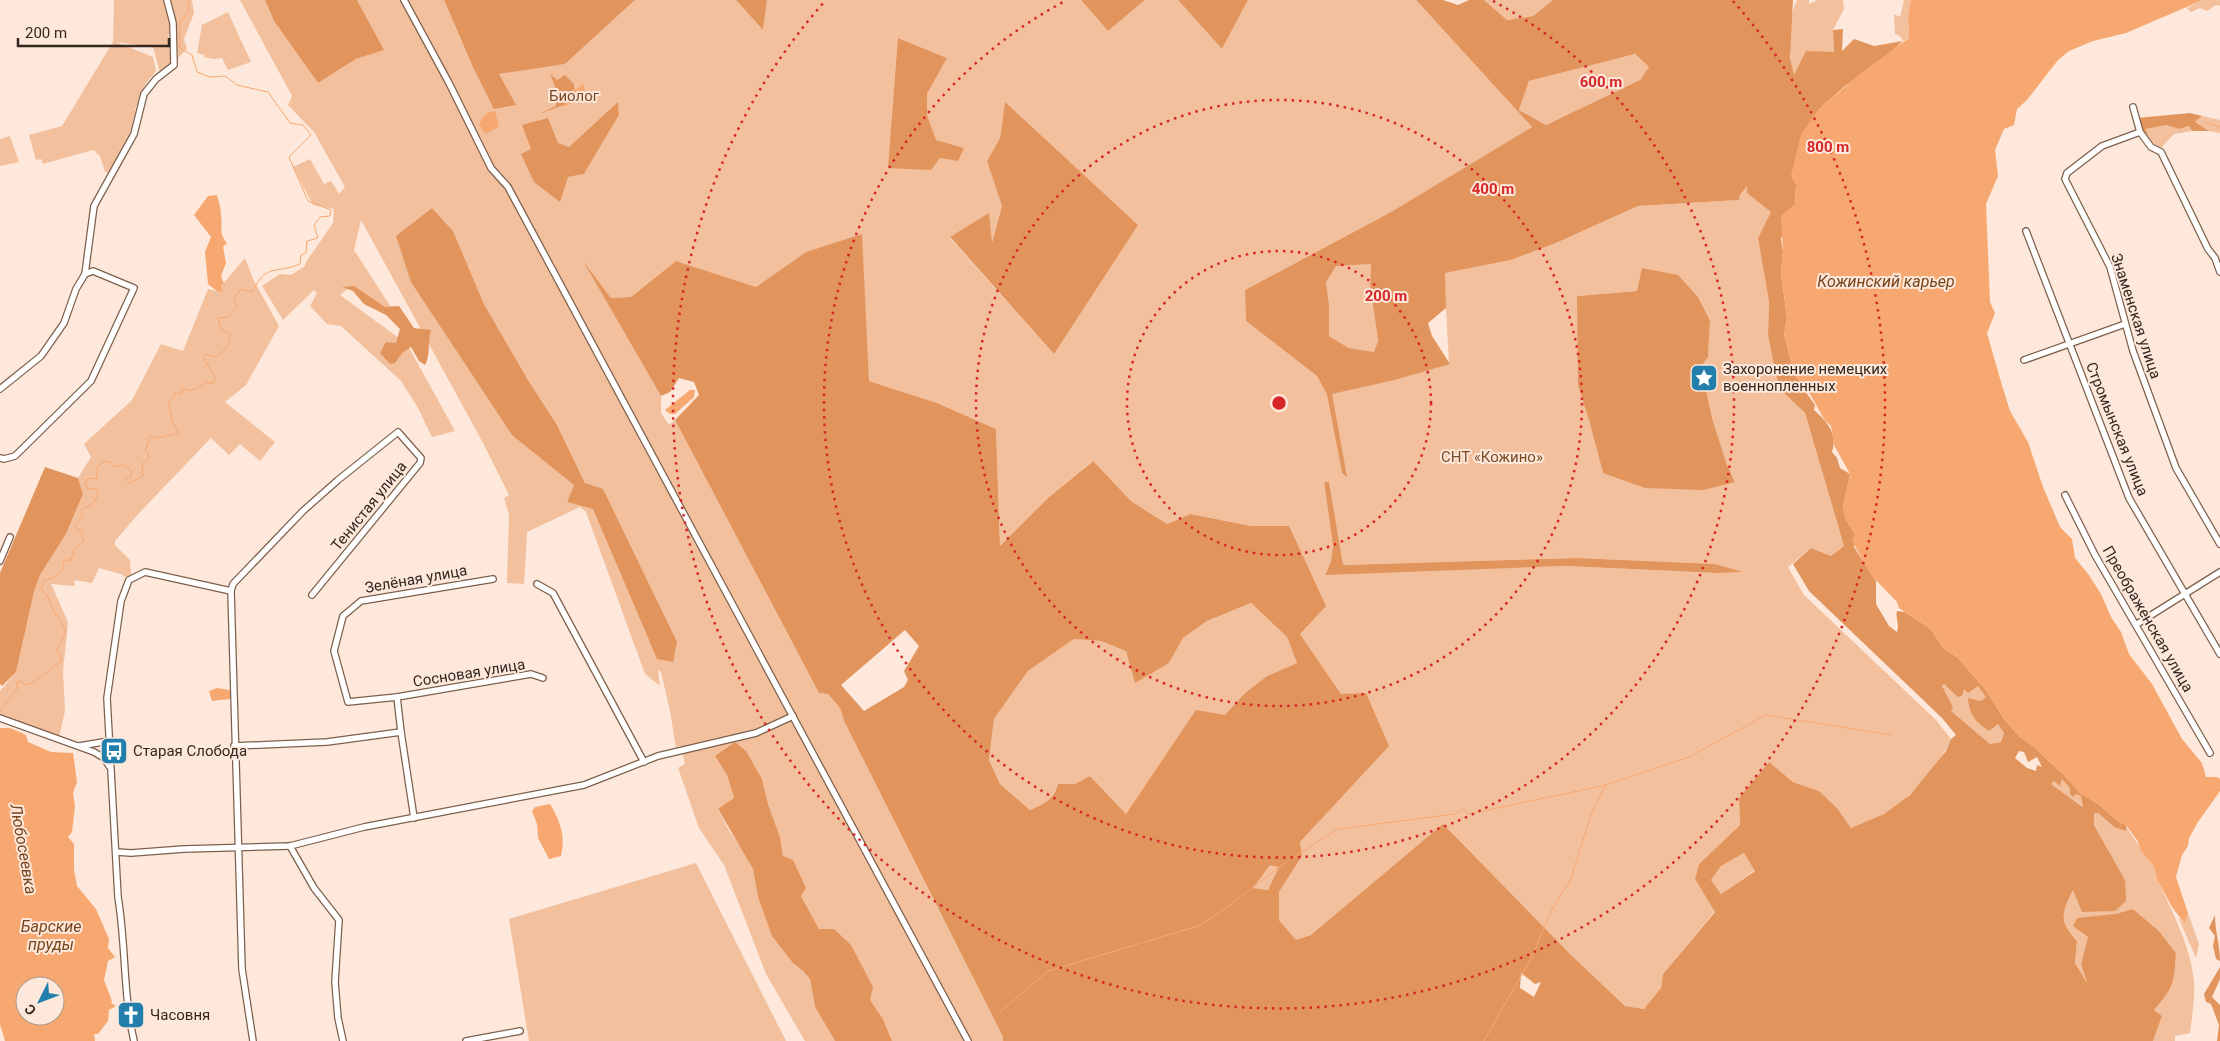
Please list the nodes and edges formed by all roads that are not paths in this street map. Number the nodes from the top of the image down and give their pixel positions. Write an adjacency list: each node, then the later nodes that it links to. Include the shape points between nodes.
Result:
1 (167, 0): 7 (street, via 173,23 174,65 144,94 134,134 94,206)
2 (404, 0): 27 (street, via 491,168 508,187)
3 (2133, 107): 4 (street)
4 (2140, 132): 6 (street, via 2151,147 2161,152 2208,249 2216,258); 8 (street, Знаменская улица, via 2102,146 2065,176 2110,267)
5 (2026, 231): 9 (street, Стромынская улица)
6 (2220, 272)
7 (85, 274): 11 (street, via 64,323 41,356); 12 (street, via 92,271 134,288 91,381 15,456)
8 (2125, 324): 9 (street); 15 (street, Знаменская улица, via 2176,468)
9 (2070, 343): 10 (street); 21 (street, Стромынская улица, via 2130,498)
10 (2024, 360)
11 (0, 389)
12 (0, 458)
13 (2065, 495): 23 (street, Преображенская улица, via 2095,555)
14 (10, 537): 16 (street)
15 (2220, 544)
16 (0, 561)
17 (2220, 572): 21 (street)
18 (493, 579): 26 (street, Зелёная улица, via 361,601 342,616 334,651 348,702)
19 (537, 584): 36 (street, via 553,593)
20 (231, 591): 22 (street, Тенистая улица, via 233,584 303,511 398,432 421,458 420,463); 30 (street, via 145,572 129,580 120,601 107,698); 32 (street)
21 (2185, 593): 23 (street); 24 (street, Стромынская улица)
22 (312, 595)
23 (2137, 624): 34 (street, Преображенская улица)
24 (2220, 654)
25 (543, 678): 26 (street, Сосновая улица, via 531,674)
26 (397, 697): 29 (street)
27 (793, 716): 36 (street, via 756,733); 47 (street)
28 (0, 718): 31 (street)
29 (401, 732): 32 (street, via 327,742); 38 (street)
30 (109, 741): 31 (street); 33 (street)
31 (79, 746): 35 (street)
32 (234, 746): 40 (street)
33 (110, 754): 35 (street); 37 (street)
34 (2210, 754)
35 (104, 758): 37 (street)
36 (644, 762): 38 (street, via 584,785)
37 (111, 768): 41 (street)
38 (414, 818): 39 (street)
39 (290, 846): 40 (street); 45 (street, via 314,888 338,920 335,982)
40 (238, 847): 41 (street); 44 (street, via 242,969)
41 (116, 852): 43 (street, via 128,1017)
42 (520, 1031): 46 (street)
43 (134, 1041)
44 (253, 1041)
45 (343, 1041)
46 (466, 1041)
47 (968, 1041)

